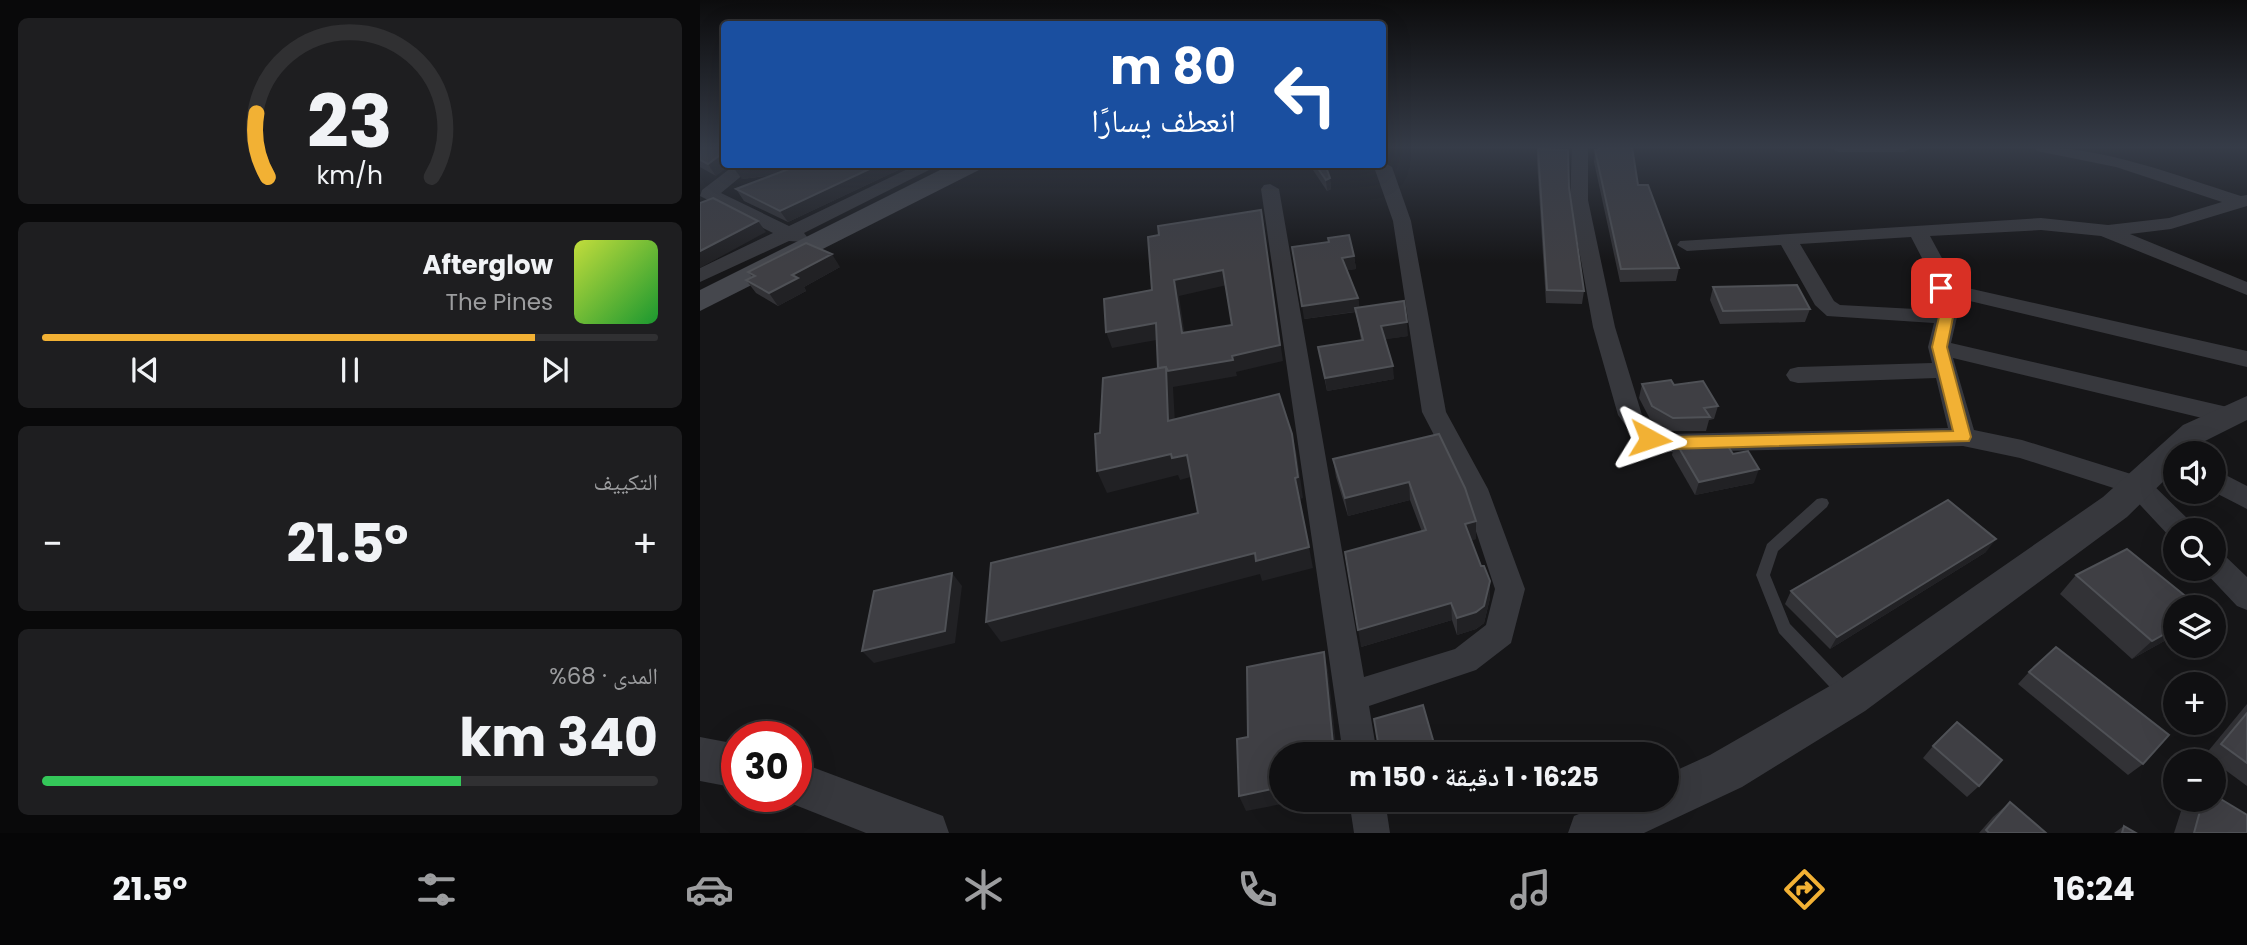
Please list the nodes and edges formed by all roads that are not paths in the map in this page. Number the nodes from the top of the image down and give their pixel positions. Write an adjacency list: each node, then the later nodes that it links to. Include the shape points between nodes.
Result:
1 (719, 186): 11 (street, via 708,194)
2 (894, 186): 11 (street)
3 (922, 186): 11 (main road)
4 (1390, 186): 35 (street, via 1402,221 1434,412 1475,489 1510,589 1500,633 1465,660)
5 (1579, 186): 24 (street, via 1604,327 1630,415 1636,429 1650,439 1669,443)
6 (2193, 186): 8 (street)
7 (1270, 189): 35 (street)
8 (2245, 202): 10 (street, via 2171,223)
9 (1918, 232): 10 (street, via 2041,224); 12 (street); 15 (street)
10 (2108, 232): 16 (street)
11 (800, 239): 14 (street); 17 (main road)
12 (1787, 239): 13 (street); 18 (street, via 1826,305 1835,311)
13 (1687, 245)
14 (700, 276)
15 (1941, 288): 18 (street); 20 (street)
16 (2247, 289)
17 (700, 302)
18 (1946, 317): 19 (street)
19 (1939, 347): 21 (street); 23 (street)
20 (2247, 359)
21 (1945, 370): 22 (street); 24 (street)
22 (1798, 375)
23 (2237, 411): 25 (street)
24 (1963, 437): 27 (street, via 2022,449)
25 (2187, 441)
26 (2163, 465): 27 (street)
27 (2138, 486): 31 (street); 34 (street, via 2115,508)
28 (2226, 487): 29 (street)
29 (2247, 499)
30 (1822, 503): 34 (lane, via 1772,548 1763,575 1784,628)
31 (2170, 518)
32 (2226, 575): 33 (street)
33 (2247, 597)
34 (1850, 696): 40 (street)
35 (1350, 697): 36 (street)
36 (1358, 742)
37 (700, 759): 38 (street)
38 (721, 763)
39 (812, 789): 43 (street)
40 (1679, 797)
41 (1369, 812): 44 (street)
42 (1650, 812): 45 (street)
43 (926, 833)
44 (1372, 833)
45 (1591, 833)

